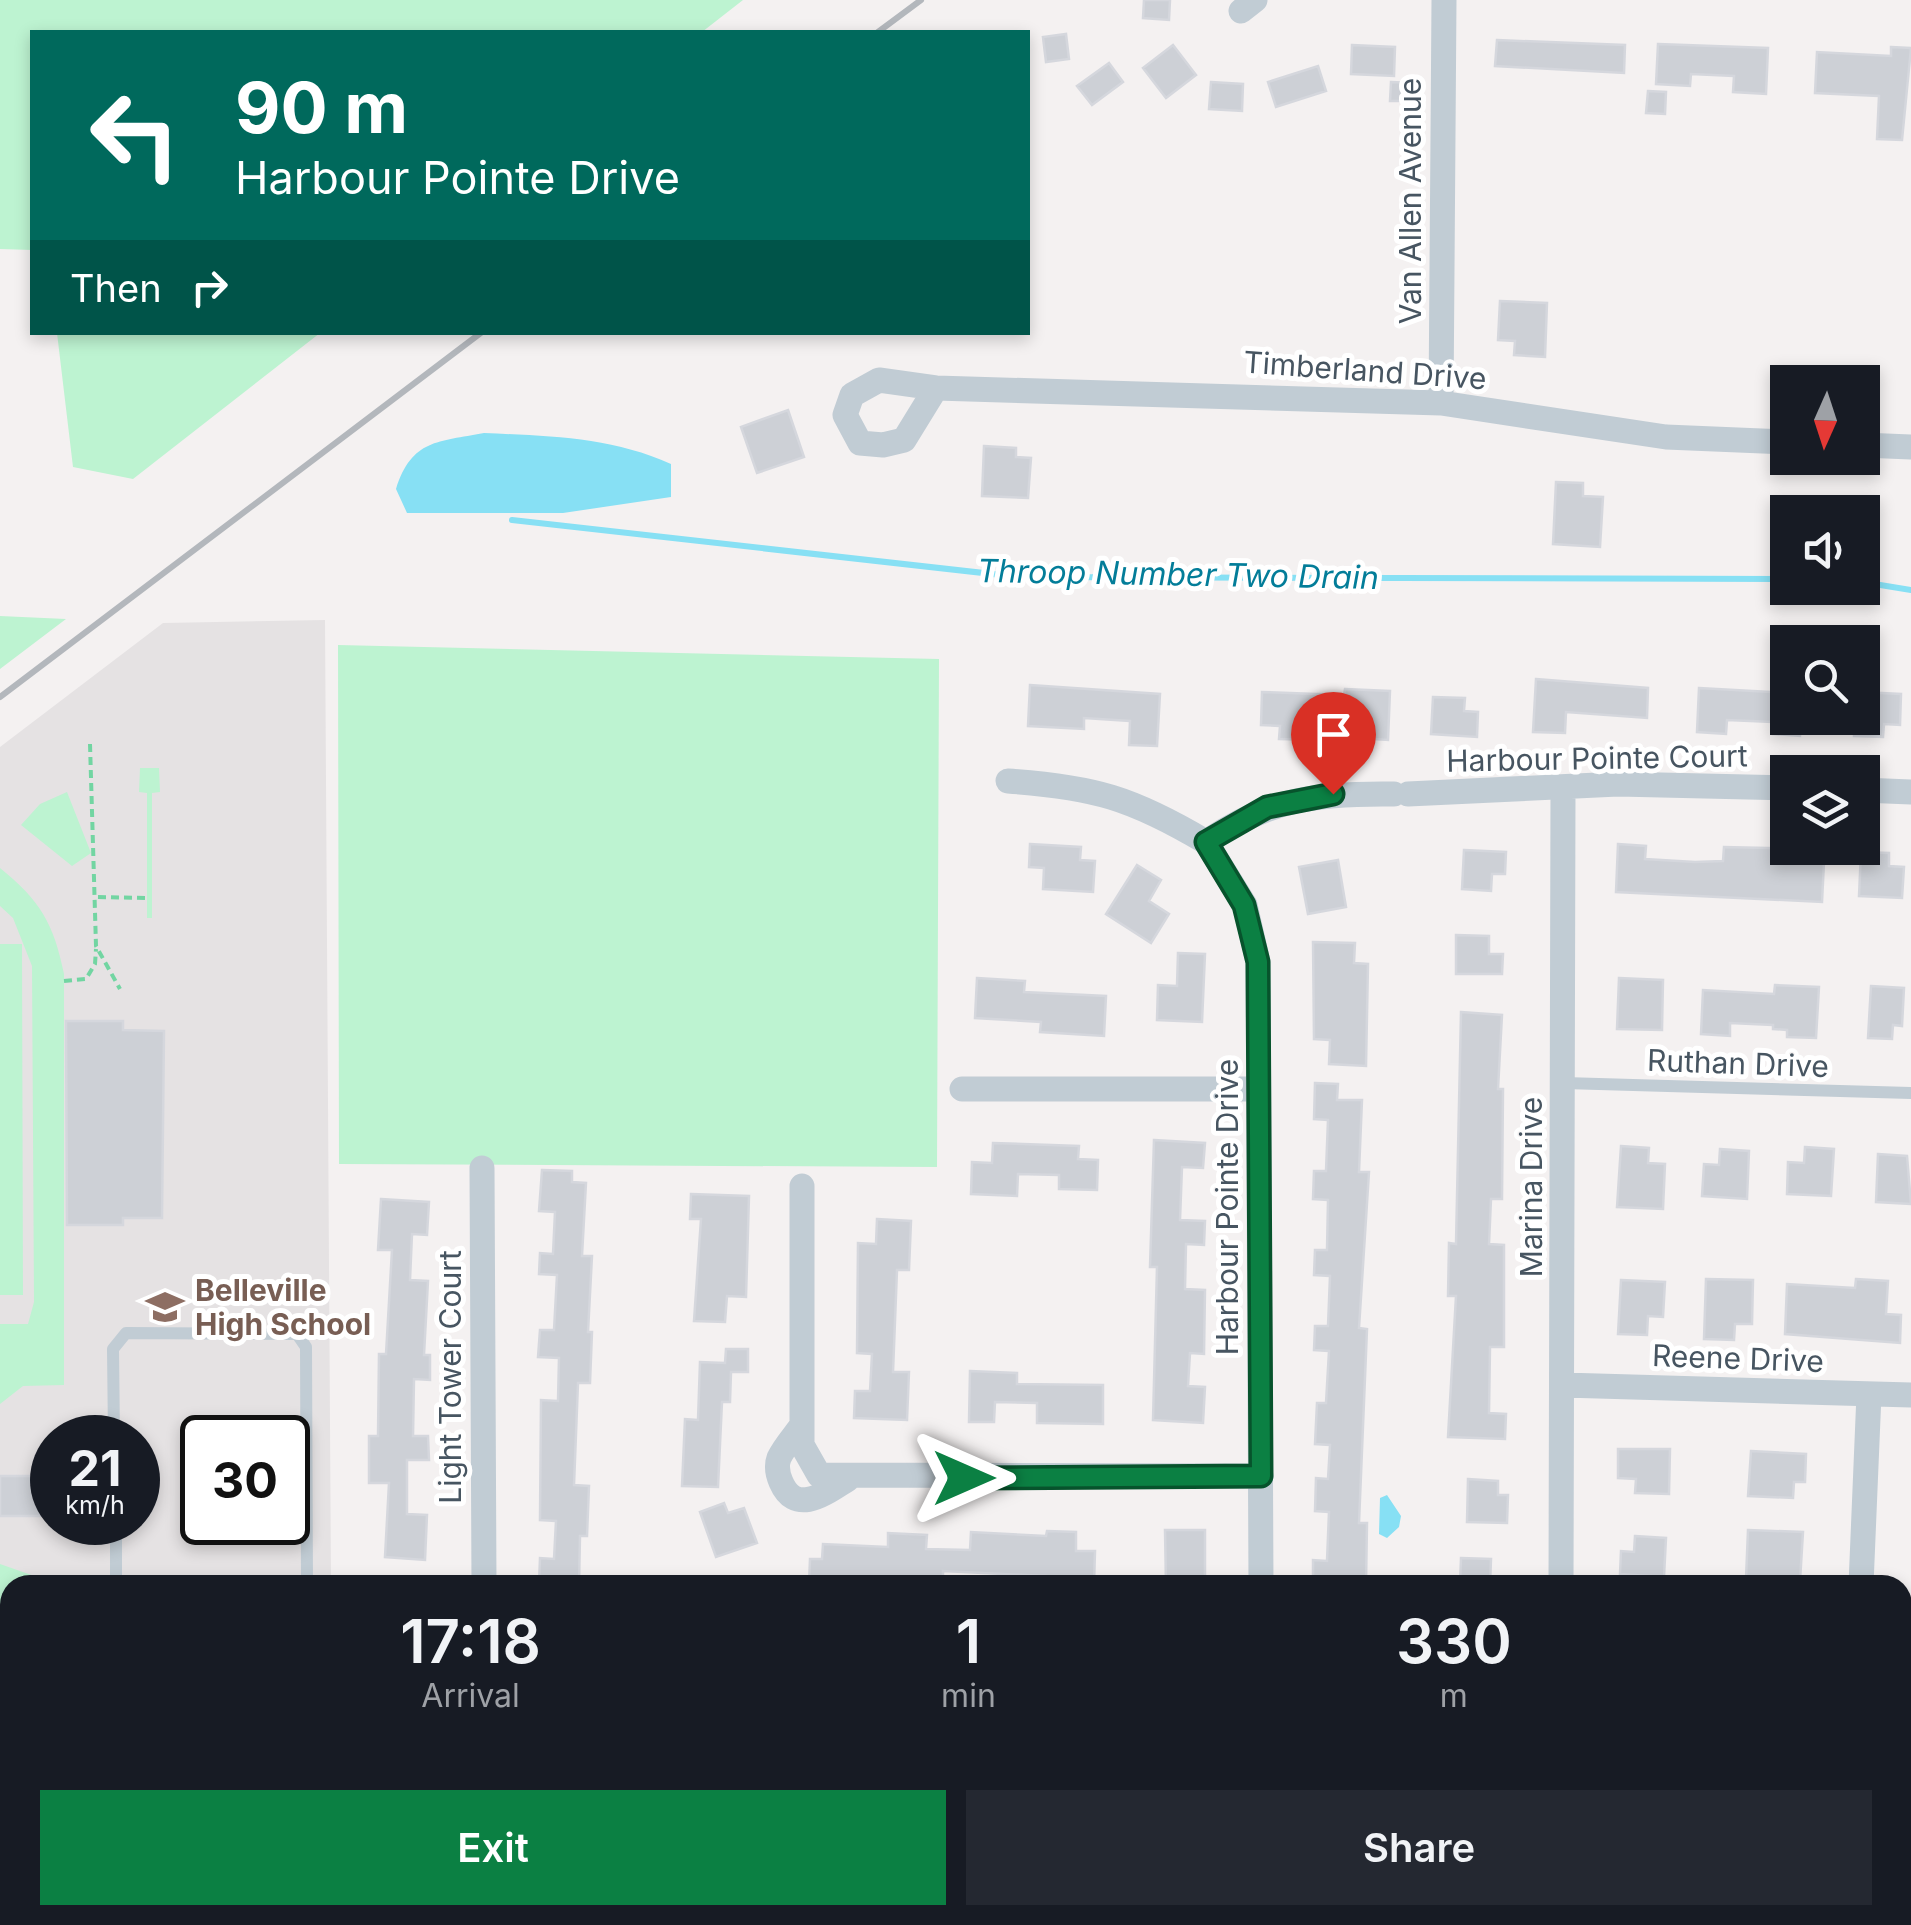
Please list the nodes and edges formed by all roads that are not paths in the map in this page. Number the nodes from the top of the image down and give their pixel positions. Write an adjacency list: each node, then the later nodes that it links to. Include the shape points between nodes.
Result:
1 (1444, 0): 3 (street, Van Allen Avenue)
2 (936, 388): 3 (street, Timberland Drive)
3 (1440, 403): 4 (street, Timberland Drive, via 1666,437)
4 (1770, 441)
5 (1880, 446): 6 (street)
6 (1911, 447)
7 (1008, 781): 12 (street, via 1106,792)
8 (1770, 788): 9 (street, Harbour Pointe Court, via 1618,784)
9 (1563, 790): 12 (street, Harbour Pointe Court, via 1302,798 1267,807); 13 (street, Marina Drive)
10 (1880, 791): 11 (street)
11 (1911, 792)
12 (1206, 842): 15 (street, Harbour Pointe Drive, via 1251,928 1258,962)
13 (1564, 1084): 16 (lane, Ruthan Drive); 19 (street, Marina Drive)
14 (962, 1089): 15 (street)
15 (1258, 1089): 24 (street, Harbour Pointe Drive)
16 (1911, 1093)
17 (482, 1168): 29 (street, Light Tower Court)
18 (802, 1186): 23 (street)
19 (1563, 1385): 20 (street, Reene Drive); 31 (street, Marina Drive)
20 (1868, 1394): 21 (street, Reene Drive); 32 (street)
21 (1911, 1395)
22 (114, 1415): 28 (lane, via 113,1349 126,1334 297,1334 306,1347)
23 (802, 1424): 25 (street, via 804,1455 819,1476); 25 (street, via 779,1458 786,1491 810,1501)
24 (1261, 1476): 25 (street); 30 (street, Harbour Pointe Drive)
25 (848, 1479)
26 (116, 1545): 27 (lane)
27 (116, 1575)
28 (307, 1575)
29 (484, 1575)
30 (1261, 1575)
31 (1562, 1575)
32 (1861, 1575)

